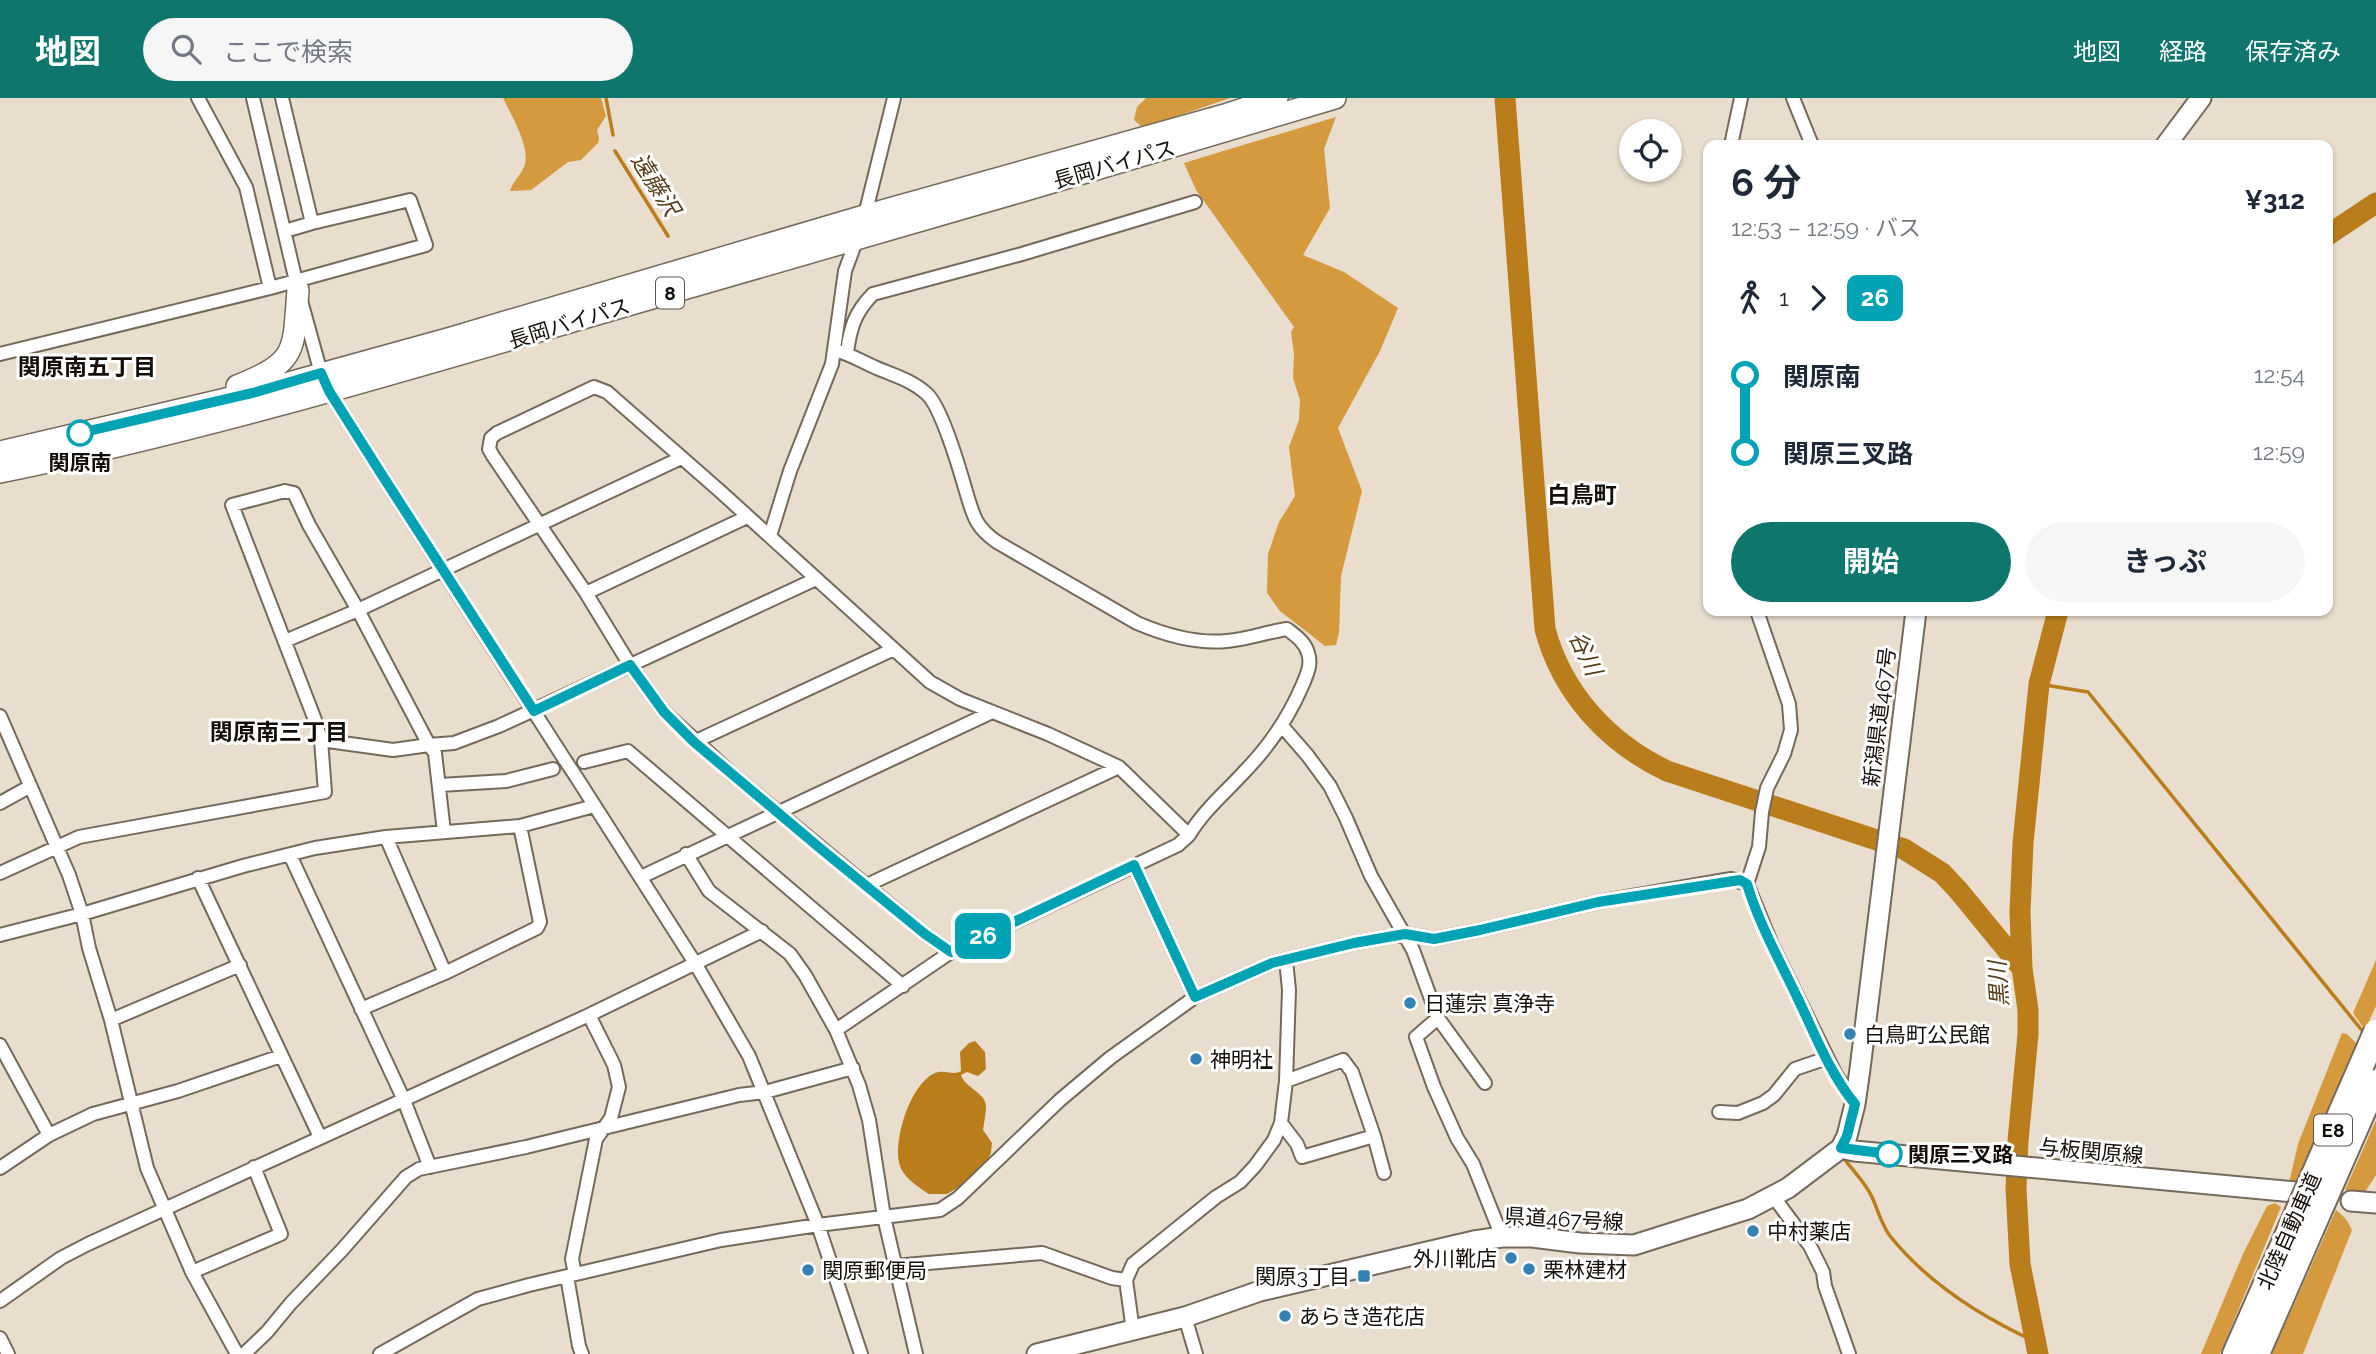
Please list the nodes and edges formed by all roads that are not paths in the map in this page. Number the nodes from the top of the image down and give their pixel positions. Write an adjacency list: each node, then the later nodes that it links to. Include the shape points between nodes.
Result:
1 (198, 98): 19 (street, via 246,187)
2 (253, 98): 16 (street)
3 (282, 98): 15 (street)
4 (894, 98): 14 (street)
5 (1278, 98): 14 (highway, 長岡バイパス / 8)
6 (1335, 98): 17 (highway, 長岡バイパス / 8)
7 (1741, 98): 10 (street)
8 (1793, 98): 11 (street)
9 (2201, 98): 12 (main road)
10 (1732, 140)
11 (1810, 140)
12 (2170, 140)
13 (1195, 202): 20 (street, via 873,294 858,309)
14 (864, 216): 17 (street); 22 (highway, 長岡バイパス / 8, via 451,338)
15 (312, 223): 16 (street); 18 (street, via 410,200 426,245)
16 (285, 231): 18 (street)
17 (857, 239): 20 (street, via 845,271); 22 (highway, 長岡バイパス / 8, via 463,355)
18 (297, 285): 19 (street); 22 (street); 23 (highway, via 292,347 281,363 264,375)
19 (270, 288): 21 (street)
20 (841, 352): 29 (street, via 806,428); 42 (street, via 912,383 929,396 943,422 973,518 997,542 1160,634 1212,641 1287,629 1301,639 1310,663)
21 (0, 354)
22 (325, 382): 23 (highway, 長岡バイパス / 8); 26 (highway, 長岡バイパス / 8, via 132,442); 30 (street)
23 (170, 412): 24 (highway, 長岡バイパス / 8)
24 (0, 452)
25 (681, 458): 27 (street); 28 (street); 28 (street, via 607,392 587,389 491,438 489,449)
26 (0, 472)
27 (747, 517): 29 (street); 32 (street)
28 (539, 524): 30 (street); 32 (street)
29 (770, 537): 31 (street)
30 (444, 570): 33 (street); 39 (street)
31 (816, 579): 37 (street); 38 (street)
32 (586, 593): 38 (street)
33 (358, 610): 36 (street); 36 (street, via 294,493 285,491 232,505); 45 (street)
34 (1759, 616): 66 (street, via 1791,718 1787,745 1767,788 1759,847)
35 (1915, 616): 95 (main road, 新潟県道467号)
36 (285, 641): 43 (street)
37 (894, 649): 40 (street, via 930,682); 44 (street)
38 (630, 665): 39 (street); 44 (street, via 664,712)
39 (534, 711): 45 (street, via 476,736); 52 (street, bridge)
40 (990, 713): 47 (street); 53 (street)
41 (0, 716): 50 (street)
42 (1282, 726): 57 (street); 70 (street, via 1329,786 1371,876)
43 (321, 740): 45 (street, via 393,750); 59 (street, via 325,792 79,837)
44 (694, 742): 53 (street)
45 (429, 745): 49 (street, via 435,753)
46 (584, 762): 56 (street, via 628,751)
47 (1119, 767): 57 (street); 67 (street)
48 (553, 769): 49 (street, via 506,781)
49 (440, 785): 55 (street)
50 (29, 787): 51 (street); 59 (street)
51 (0, 803)
52 (594, 806): 54 (street); 64 (street)
53 (778, 812): 56 (street); 67 (street)
54 (520, 826): 55 (street); 76 (street, via 540,922 537,928)
55 (444, 832): 58 (street)
56 (725, 835): 60 (street); 77 (street)
57 (1189, 835): 62 (street, via 1178,845)
58 (386, 837): 61 (street); 76 (street)
59 (56, 849): 63 (street); 68 (street)
60 (686, 854): 64 (street); 69 (street, via 709,891)
61 (290, 855): 65 (street); 79 (street)
62 (1134, 865): 72 (street); 78 (street)
63 (0, 873)
64 (641, 877): 74 (street)
65 (198, 878): 68 (street); 75 (street)
66 (1747, 884): 70 (street, via 1731,880 1598,902 1434,939); 87 (street)
67 (867, 886): 72 (street)
68 (82, 914): 71 (street); 82 (street)
69 (762, 931): 74 (street); 83 (street, via 798,963)
70 (1405, 934): 73 (street); 81 (street)
71 (0, 935)
72 (951, 952): 77 (street)
73 (1286, 960): 78 (street); 89 (street)
74 (695, 963): 80 (street); 92 (street)
75 (240, 965): 82 (street); 86 (street)
76 (444, 973): 79 (street)
77 (903, 986): 83 (street)
78 (1195, 997): 112 (street, via 1060,1100 951,1204 940,1210)
79 (361, 1009): 93 (street)
80 (589, 1015): 93 (street); 98 (street, via 620,1087)
81 (1438, 1018): 91 (street); 115 (street, via 1416,1037)
82 (111, 1020): 94 (street)
83 (835, 1030): 88 (street)
84 (2376, 1032): 114 (highway, 北陸自動車道 / E8, bridge)
85 (0, 1045): 99 (street)
86 (281, 1056): 94 (street); 101 (street)
87 (1827, 1058): 95 (street); 96 (street, via 1795,1069 1763,1103 1738,1113)
88 (853, 1068): 92 (street); 112 (street, via 869,1120)
89 (1286, 1081): 97 (street); 100 (street, via 1343,1060 1352,1072)
90 (2376, 1082): 114 (highway, 北陸自動車道 / E8, bridge)
91 (1485, 1083)
92 (765, 1092): 98 (street); 113 (street)
93 (403, 1098): 101 (street); 104 (street)
94 (130, 1104): 99 (street, via 93,1114); 111 (street, via 147,1168)
95 (1855, 1104): 102 (main road)
96 (1719, 1112)
97 (1282, 1123): 100 (street, via 1303,1157); 119 (street, via 1240,1182 1139,1258)
98 (605, 1127): 104 (street); 118 (street, via 596,1139)
99 (49, 1135): 105 (street)
100 (1374, 1136): 106 (street)
101 (320, 1137): 103 (street)
102 (1841, 1148): 107 (main road, 与板関原線); 108 (main road, 県道467号線)
103 (254, 1167): 111 (street); 117 (street, via 281,1234)
104 (430, 1167): 126 (street, via 406,1177)
105 (0, 1168)
106 (1384, 1174)
107 (2295, 1192)
108 (1773, 1196): 115 (main road, 県道467号線, via 1748,1209 1634,1245); 133 (street, via 1810,1245 1823,1272)
109 (2351, 1200): 110 (main road)
110 (2376, 1203)
111 (164, 1209): 117 (street); 120 (street, via 61,1258)
112 (884, 1217): 113 (street); 116 (street)
113 (818, 1225): 118 (street, via 721,1240); 129 (street)
114 (2301, 1229): 134 (highway, 北陸自動車道 / E8); 135 (highway, 北陸自動車道 / E8)
115 (1502, 1237): 121 (main road, 県道467号線, via 1260,1292)
116 (894, 1266): 119 (street, via 1042,1253); 130 (street)
117 (192, 1272): 125 (street)
118 (571, 1275): 127 (street, via 478,1299); 128 (street)
119 (1126, 1280): 122 (street)
120 (0, 1301)
121 (1185, 1317): 122 (main road, 県道467号線); 132 (street)
122 (1133, 1331): 131 (main road, 県道467号線)
123 (0, 1338): 124 (street)
124 (8, 1354)
125 (237, 1354)
126 (244, 1354)
127 (380, 1354)
128 (582, 1354)
129 (861, 1354)
130 (916, 1354)
131 (1037, 1354)
132 (1196, 1354)
133 (1849, 1354)
134 (2235, 1354)
135 (2257, 1354)

